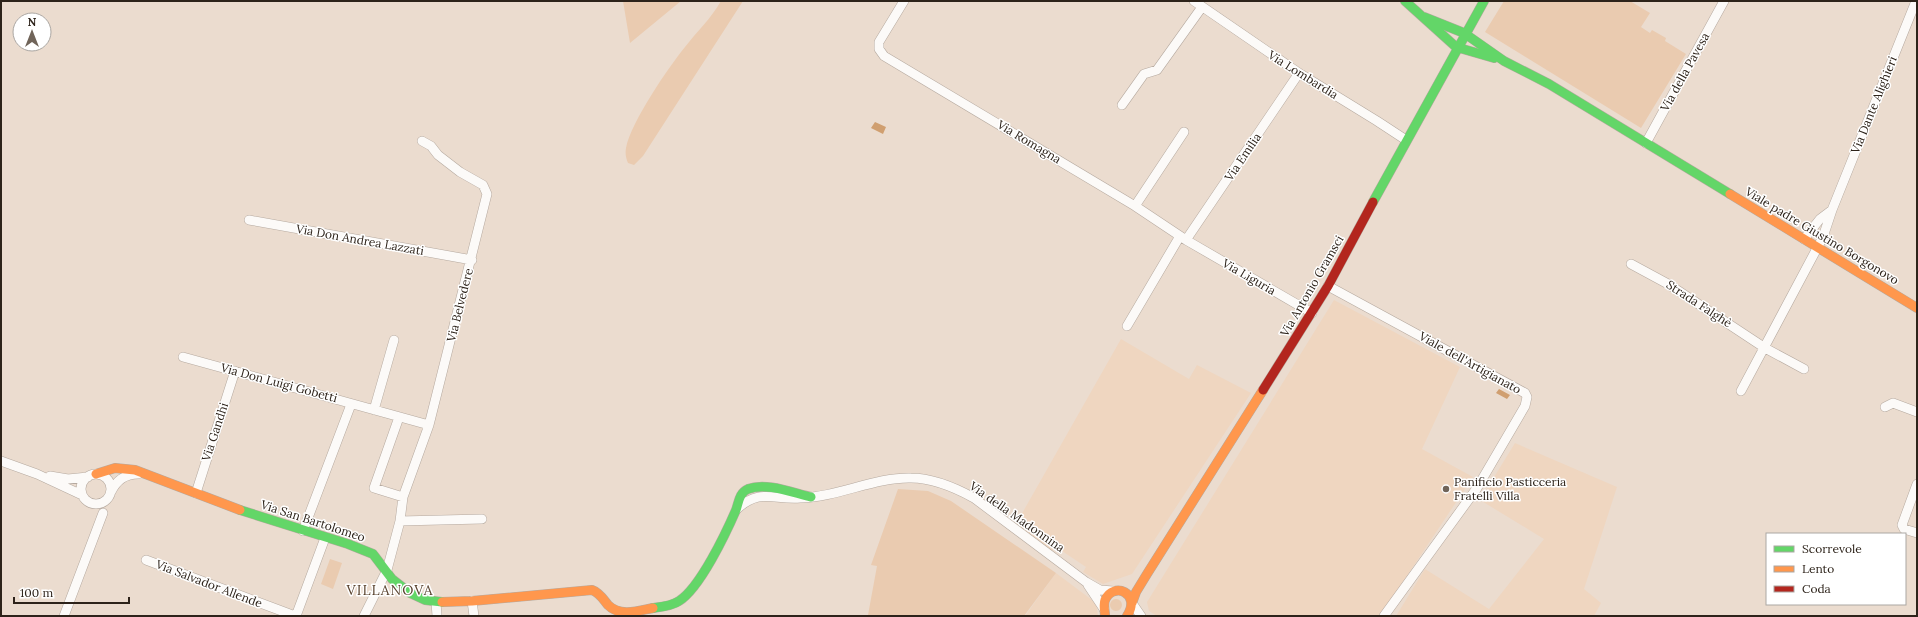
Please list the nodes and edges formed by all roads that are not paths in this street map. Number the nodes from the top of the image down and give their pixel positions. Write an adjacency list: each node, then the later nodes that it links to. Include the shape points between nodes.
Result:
1 (904, 1): 19 (street, Via Romagna, via 879,42 879,49 884,56)
2 (1194, 1): 7 (street, Via Lombardia)
3 (1405, 1): 8 (street)
4 (1484, 1): 10 (street, Via Antonio Gramsci)
5 (1724, 1): 18 (street, Via della Pavesa)
6 (1916, 1): 9 (street, Via Dante Alighieri)
7 (1202, 7): 13 (street, Via Lombardia); 14 (street, via 1157,70 1144,74)
8 (1424, 17): 10 (street); 11 (street)
9 (1913, 23): 20 (street, Via Dante Alighieri)
10 (1464, 33): 11 (street, Via Antonio Gramsci); 12 (street)
11 (1456, 48): 12 (street); 16 (street, Via Antonio Gramsci)
12 (1504, 61): 18 (street, Viale padre Giustino Borgonovo, via 1549,84)
13 (1299, 73): 16 (street, Via Lombardia); 22 (street, Via Emilia)
14 (1122, 105)
15 (1184, 132): 19 (street)
16 (1406, 140): 27 (street, Via Antonio Gramsci)
17 (422, 141): 25 (street, Via Belvedere, via 460,172 483,185 487,194)
18 (1646, 143): 23 (street, Viale padre Giustino Borgonovo)
19 (1135, 206): 22 (street, Via Romagna)
20 (1832, 210): 23 (street, Via Dante Alighieri, via 1820,219); 24 (street, Via Dante Alighieri)
21 (249, 220): 25 (street, Via Don Andrea Lazzati)
22 (1183, 238): 29 (street, Via Liguria); 30 (street)
23 (1804, 239): 24 (street, Viale padre Giustino Borgonovo)
24 (1818, 247): 28 (street, Viale padre Giustino Borgonovo); 32 (street)
25 (472, 260): 42 (street, Via Belvedere)
26 (1631, 264): 32 (street, Strada Falghè, via 1694,299)
27 (1328, 286): 29 (street, Via Antonio Gramsci); 76 (street, Viale dell'Artigianato, via 1525,393 1527,397 1525,406 1481,482)
28 (1917, 308)
29 (1312, 314): 61 (street, Via Antonio Gramsci)
30 (1127, 326)
31 (394, 340): 39 (street)
32 (1765, 348): 34 (street, Strada Falghè); 36 (street)
33 (183, 357): 35 (street, Via Don Luigi Gobetti)
34 (1804, 369)
35 (235, 371): 39 (street, Via Don Luigi Gobetti); 48 (street, Via Gandhi)
36 (1741, 391)
37 (350, 407): 56 (street)
38 (1885, 407): 40 (street, via 1893,403)
39 (374, 410): 42 (street, Via Don Luigi Gobetti)
40 (1917, 412)
41 (398, 420): 51 (street, via 374,488)
42 (429, 425): 51 (street, Via Belvedere)
43 (1, 461): 44 (street)
44 (37, 474): 46 (street, Via San Bartolomeo, via 68,479); 50 (street)
45 (148, 475): 46 (street, Via San Bartolomeo, via 122,467); 48 (street, Via San Bartolomeo); 49 (street, Via San Bartolomeo, via 125,476)
46 (92, 476): 49 (street, via 103,476 108,481); 50 (street, via 82,485)
47 (1917, 484): 57 (street, via 1902,525 1904,529)
48 (196, 493): 56 (street, Via San Bartolomeo)
49 (110, 494): 52 (street, Via San Bartolomeo, via 105,501); 53 (street)
50 (82, 495): 52 (street, via 88,502)
51 (403, 497): 55 (street, Via Belvedere)
52 (97, 504): 53 (street, via 102,507)
53 (103, 513): 69 (street)
54 (482, 519): 55 (street)
55 (400, 521): 60 (street, Via Belvedere)
56 (303, 531): 58 (street, Via San Bartolomeo)
57 (1917, 533)
58 (325, 538): 60 (street, Via San Bartolomeo, via 372,554); 70 (street)
59 (146, 560): 70 (street, Via Salvador Allende)
60 (386, 570): 65 (street, Via San Bartolomeo, via 392,579 410,593); 71 (street, Via Belvedere)
61 (1147, 574): 63 (street, Via Antonio Gramsci); 66 (street, Via Antonio Gramsci)
62 (1086, 582): 63 (street, Via della Madonnina, via 1100,590); 67 (street, Via della Madonnina, via 974,498 938,482 924,479 890,479 811,497 753,487 741,495 695,584 682,599 671,604); 68 (street, Via della Madonnina)
63 (1116, 591): 66 (street, via 1127,594); 68 (street, via 1105,599)
64 (472, 601): 65 (street, Via San Bartolomeo); 67 (street, Via San Bartolomeo, via 592,590 597,592); 73 (street)
65 (436, 602): 72 (street)
66 (1132, 603): 74 (street, Via Antonio Gramsci); 75 (street)
67 (616, 614)
68 (1106, 614)
69 (64, 616)
70 (295, 616)
71 (364, 616)
72 (437, 616)
73 (474, 616)
74 (1127, 616)
75 (1141, 616)
76 (1384, 616)

